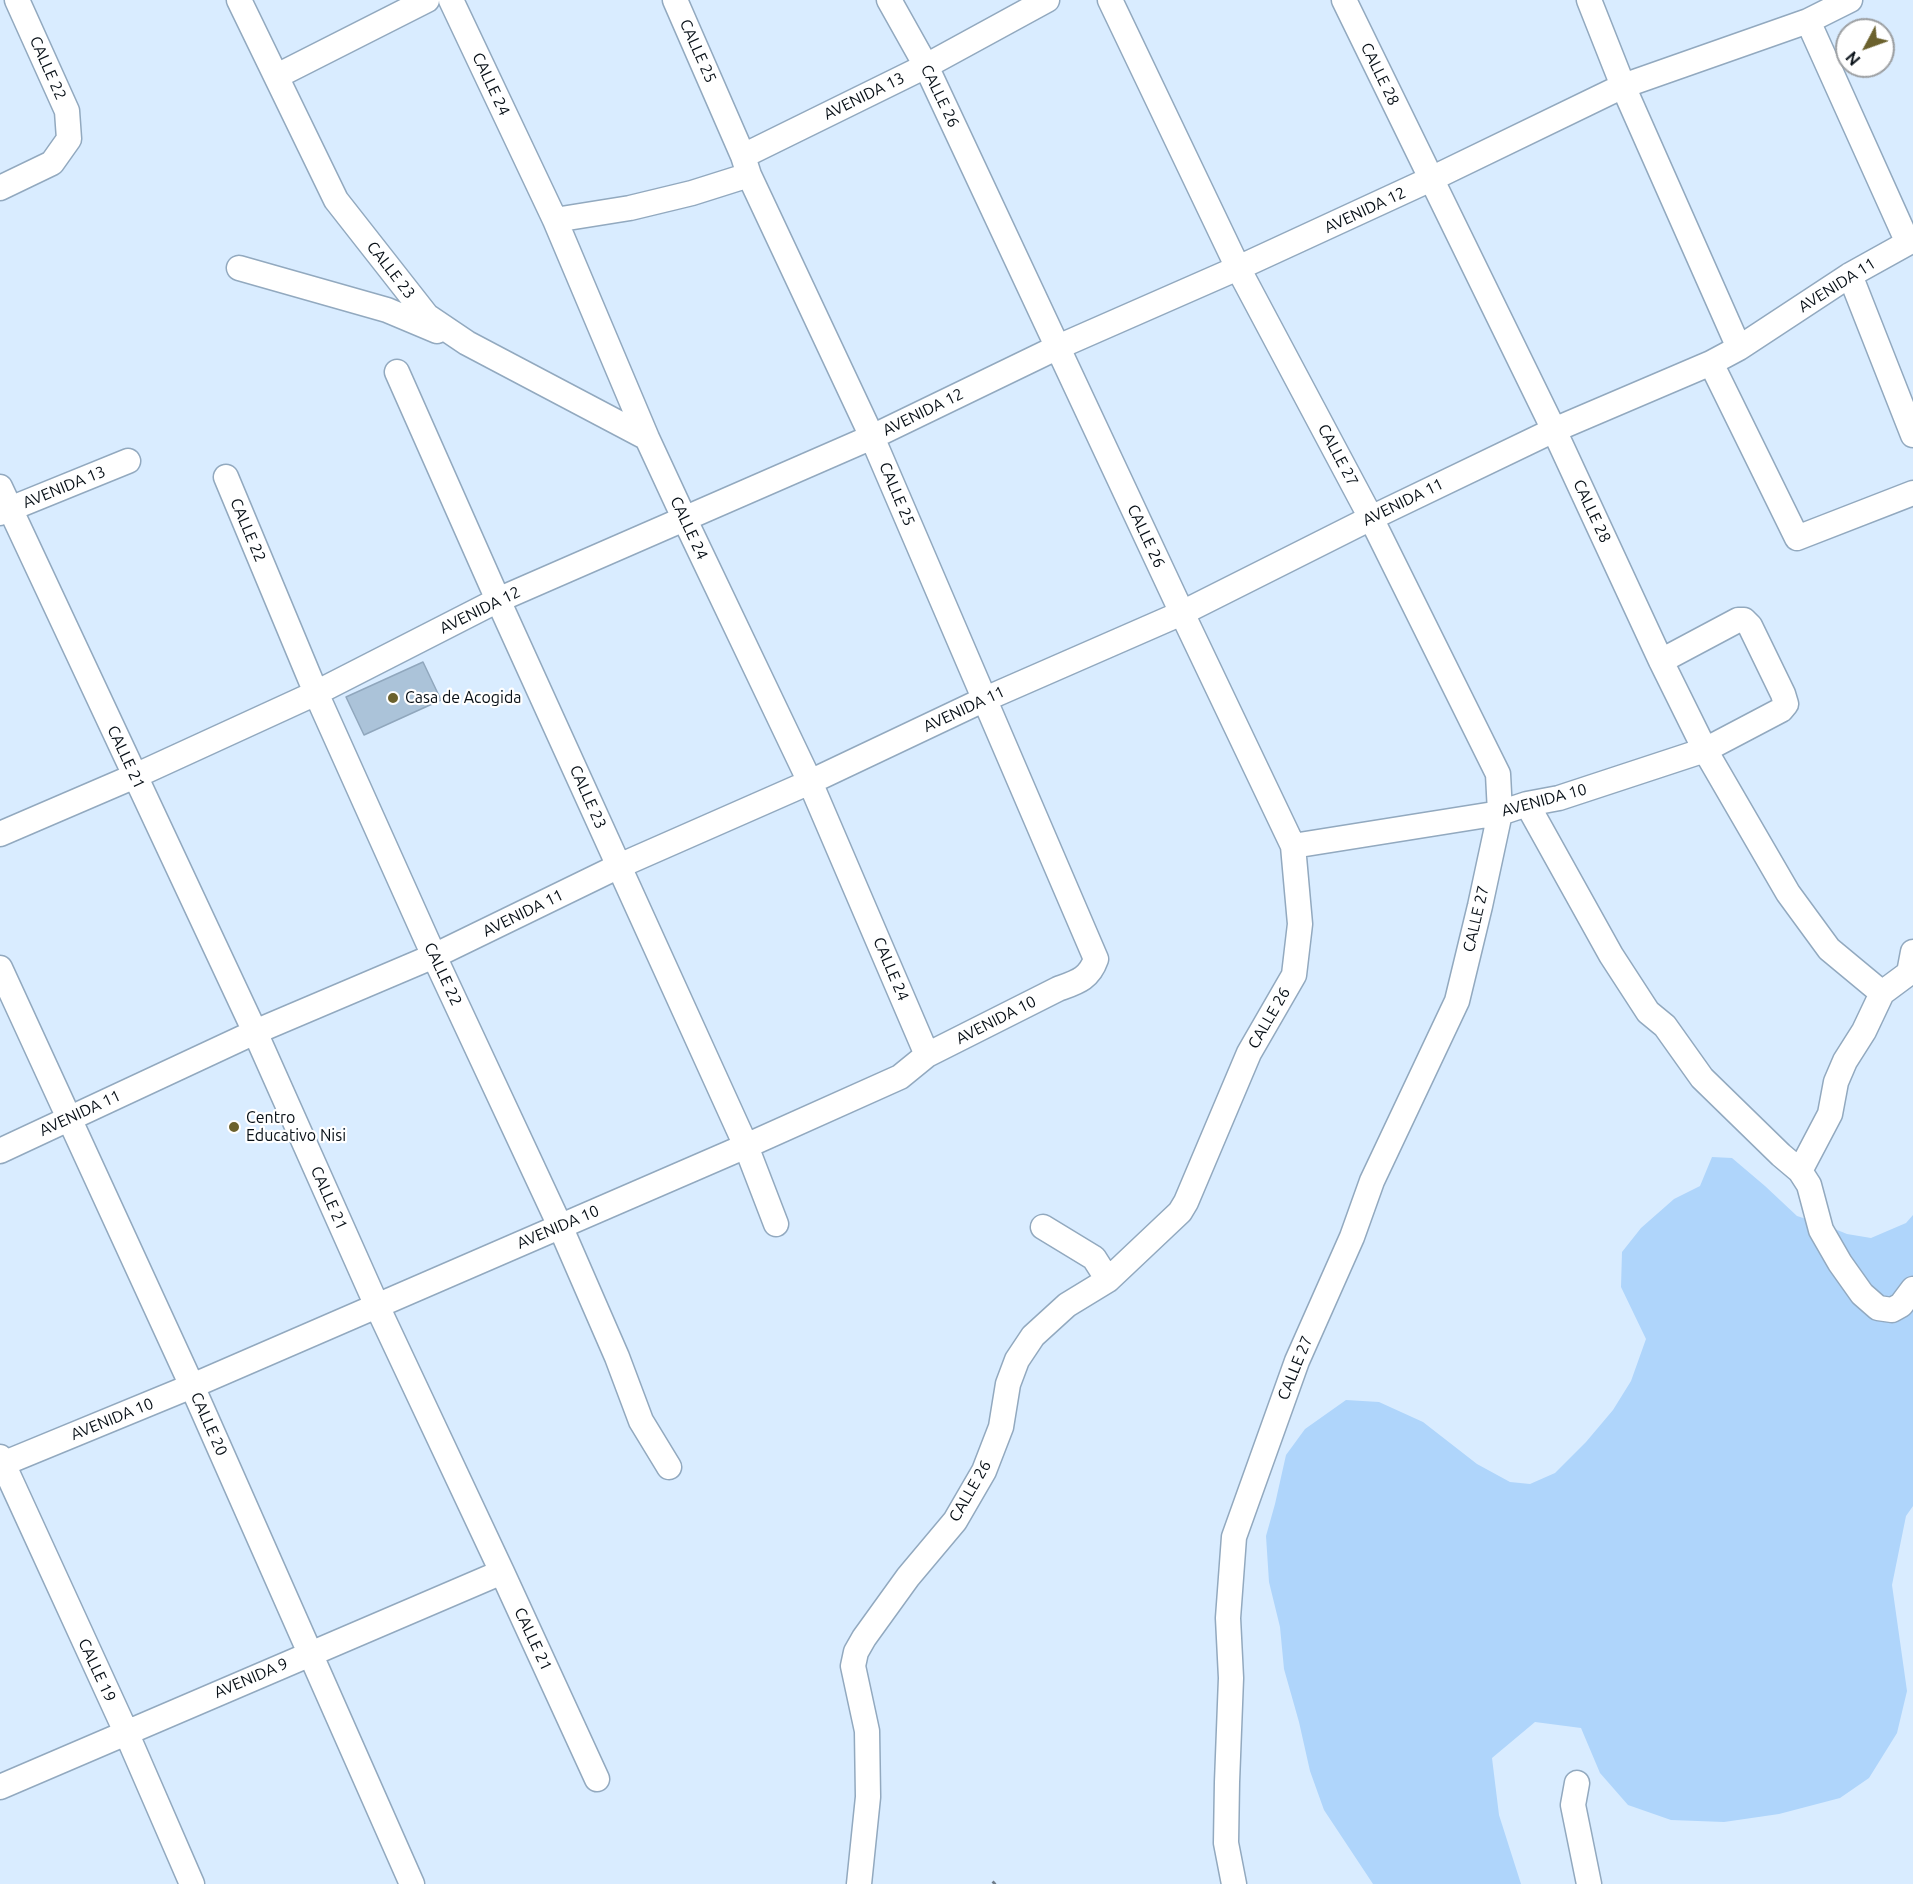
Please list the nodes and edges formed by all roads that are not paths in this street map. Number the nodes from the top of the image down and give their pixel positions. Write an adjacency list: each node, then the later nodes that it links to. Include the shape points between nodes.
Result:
1 (17, 0): 18 (street, CALLE 22, via 67,111 69,139 52,163)
2 (239, 0): 14 (street, CALLE 23)
3 (427, 0): 14 (street)
4 (451, 0): 19 (street, CALLE 24)
5 (675, 0): 16 (street, CALLE 25)
6 (889, 0): 13 (street, CALLE 26)
7 (1047, 0): 13 (street, AVENIDA 13)
8 (1110, 0): 22 (street, CALLE 27)
9 (1344, 0): 17 (street, CALLE 28)
10 (1588, 0): 15 (street)
11 (1850, 0): 12 (street, AVENIDA 12)
12 (1808, 21): 15 (street, AVENIDA 12); 20 (street)
13 (926, 66): 16 (street, AVENIDA 13); 25 (street, CALLE 26)
14 (277, 76): 24 (street, CALLE 23, via 336,200 427,316)
15 (1623, 86): 17 (street, AVENIDA 12); 26 (street)
16 (746, 166): 19 (street, AVENIDA 13, via 692,193); 31 (street, CALLE 25)
17 (1431, 179): 22 (street, AVENIDA 12); 30 (street, CALLE 28)
18 (0, 188)
19 (555, 220): 32 (street, CALLE 24)
20 (1910, 242): 23 (street, AVENIDA 11)
21 (239, 268): 24 (street, via 387,310)
22 (1238, 268): 25 (street, AVENIDA 12); 37 (street, CALLE 27)
23 (1850, 275): 26 (street, AVENIDA 11); 29 (street)
24 (467, 343): 32 (street, CALLE 23)
25 (1058, 346): 31 (street, AVENIDA 12); 40 (street, CALLE 26)
26 (1739, 348): 27 (street, AVENIDA 11)
27 (1711, 363): 30 (street, AVENIDA 11); 35 (street, via 1797,538)
28 (397, 372): 39 (street, CALLE 23)
29 (1912, 428)
30 (1554, 430): 37 (street, AVENIDA 11); 41 (street, CALLE 28)
31 (872, 437): 38 (street, AVENIDA 12); 43 (street, CALLE 25)
32 (647, 438): 38 (street, CALLE 24)
33 (128, 461): 36 (street, AVENIDA 13)
34 (226, 477): 42 (street, CALLE 22)
35 (1913, 493)
36 (3, 502): 45 (street, CALLE 21)
37 (1371, 518): 40 (street, AVENIDA 11); 48 (street, CALLE 27, via 1498,774)
38 (684, 520): 39 (street, AVENIDA 12); 46 (street, CALLE 24)
39 (498, 600): 42 (street, AVENIDA 12); 51 (street, CALLE 23)
40 (1182, 613): 43 (street, AVENIDA 11); 50 (street, CALLE 26)
41 (1661, 661): 44 (street, CALLE 28); 44 (street, AVENIDA 10, via 1738,620 1750,626 1786,704)
42 (315, 693): 45 (street, AVENIDA 12); 52 (street, CALLE 22)
43 (983, 700): 46 (street, AVENIDA 11); 53 (street, CALLE 25)
44 (1705, 750): 47 (street, AVENIDA 10, via 1559,798); 56 (street, CALLE 28, via 1788,893 1829,949)
45 (135, 776): 49 (street, AVENIDA 12); 57 (street, CALLE 21)
46 (810, 782): 51 (street, AVENIDA 11); 58 (street, CALLE 24)
47 (1527, 804): 48 (street, AVENIDA 10); 62 (street, via 1611,955 1648,1012 1665,1026 1702,1078)
48 (1500, 813): 50 (street, AVENIDA 10); 81 (street, CALLE 27, via 1457,1000 1372,1181 1352,1237 1297,1361 1234,1537 1228,1618 1231,1678 1227,1782 1227,1843)
49 (0, 834)
50 (1293, 846): 66 (street, CALLE 26, via 1300,924 1294,975 1249,1053 1180,1212)
51 (619, 866): 52 (street, AVENIDA 11); 60 (street, CALLE 23)
52 (434, 956): 57 (street, AVENIDA 11); 64 (street, CALLE 22)
53 (1096, 959): 58 (street, AVENIDA 10, via 1092,972 1079,981)
54 (1912, 967): 56 (street)
55 (0, 968): 59 (street, CALLE 20)
56 (1882, 993): 62 (street, via 1845,1062 1836,1082 1830,1114)
57 (255, 1032): 59 (street, AVENIDA 11); 68 (street, CALLE 21)
58 (927, 1055): 60 (street, AVENIDA 10, via 900,1077)
59 (68, 1118): 61 (street, AVENIDA 11); 69 (street, CALLE 20)
60 (746, 1146): 63 (street, CALLE 23); 64 (street, AVENIDA 10)
61 (0, 1151)
62 (1800, 1171): 67 (street, via 1809,1185 1821,1230 1862,1294 1878,1308 1892,1310)
63 (776, 1224)
64 (560, 1226): 68 (street, AVENIDA 10); 71 (street, CALLE 22, via 641,1421)
65 (1043, 1227): 66 (street, via 1094,1258)
66 (1108, 1280): 80 (street, CALLE 26, via 1067,1305 1033,1336 1017,1360 1008,1384 1001,1428 984,1471 955,1521 908,1577 856,1652 853,1666 867,1731 868,1797)
67 (1913, 1289)
68 (377, 1306): 69 (street, AVENIDA 10); 72 (street, CALLE 21)
69 (192, 1386): 70 (street, AVENIDA 10); 73 (street, CALLE 20)
70 (1, 1462): 74 (street, CALLE 19)
71 (669, 1467)
72 (502, 1572): 73 (street, AVENIDA 9); 75 (street, CALLE 21)
73 (310, 1653): 74 (street, AVENIDA 9); 79 (street, CALLE 20)
74 (126, 1732): 77 (street, AVENIDA 9); 78 (street, CALLE 19)
75 (597, 1779)
76 (1577, 1783): 82 (street, via 1573,1805)
77 (0, 1787)
78 (192, 1884)
79 (412, 1884)
80 (859, 1884)
81 (1234, 1884)
82 (1589, 1884)

